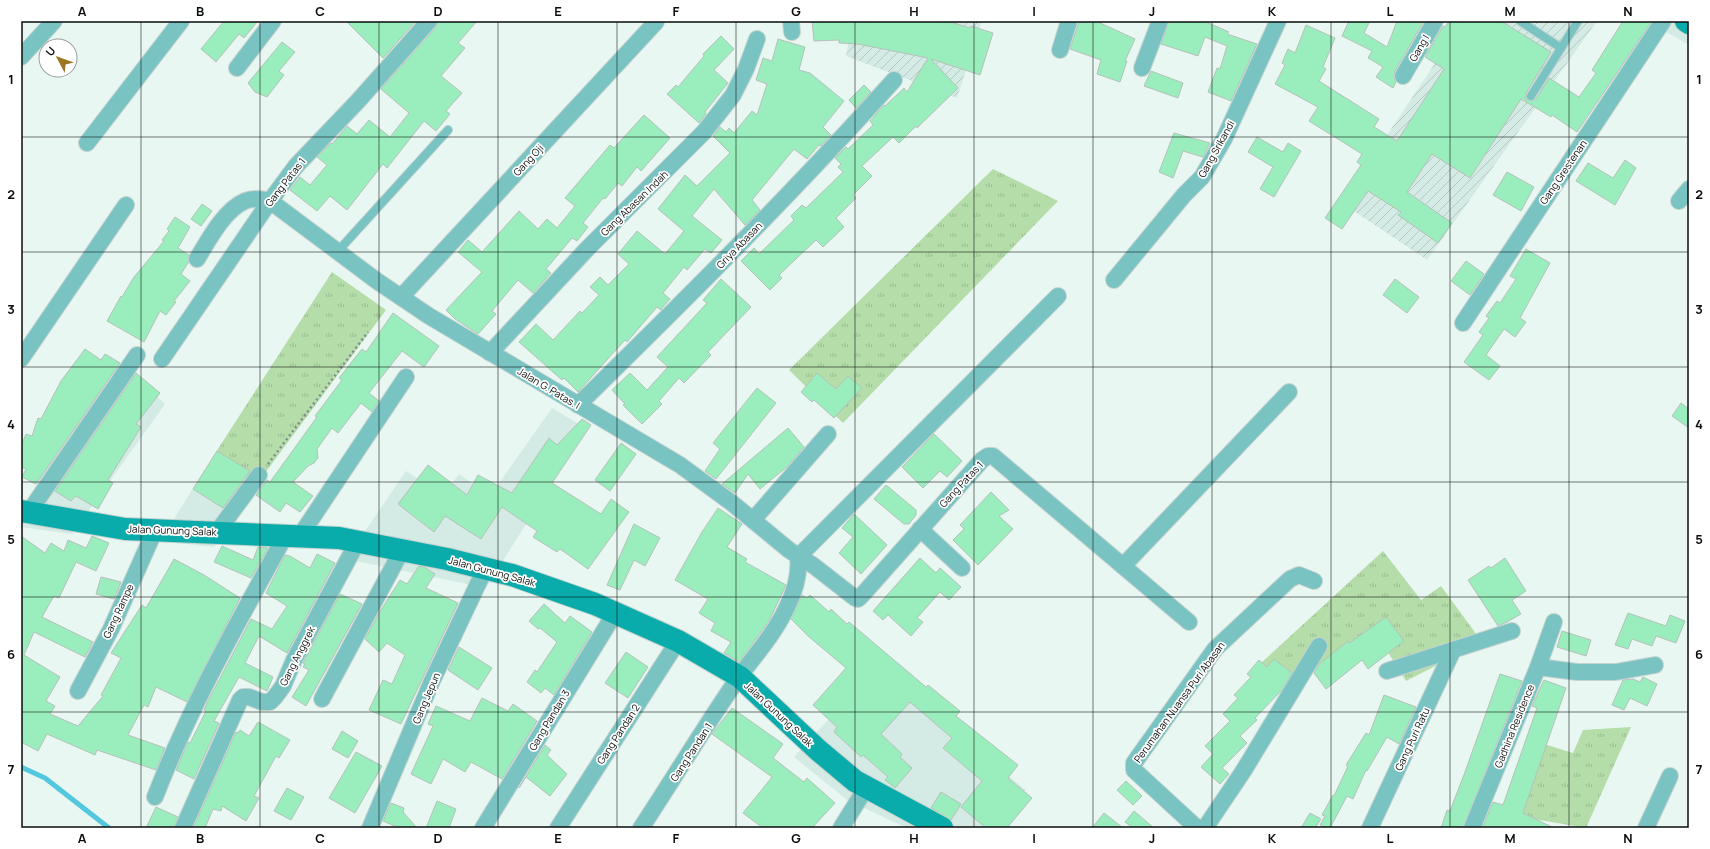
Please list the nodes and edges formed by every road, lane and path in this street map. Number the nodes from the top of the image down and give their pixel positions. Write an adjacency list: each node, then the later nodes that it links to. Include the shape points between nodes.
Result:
1 (54, 21): 18 (street)
2 (181, 21): 25 (street)
3 (273, 21): 19 (street)
4 (429, 21): 27 (street, Gang Patas 1, via 296,166)
5 (1069, 21): 17 (street)
6 (1160, 21): 20 (street)
7 (1278, 21): 32 (street, Gang Srikandi, via 1224,139 1202,177)
8 (1435, 21): 21 (street, Gang I)
9 (1520, 21): 16 (lane)
10 (1578, 21): 16 (lane)
11 (1663, 21): 35 (street, Gang Grestenan)
12 (1686, 21): 14 (street)
13 (656, 22): 34 (street, Gang Oji)
14 (1689, 23)
15 (757, 39): 37 (street, Gang Abasan Indah, via 733,95 704,132 587,249)
16 (1561, 48): 23 (lane)
17 (1060, 50)
18 (21, 57)
19 (237, 68)
20 (1142, 68)
21 (1403, 76)
22 (894, 80): 43 (street, Griya Abasan, via 718,268)
23 (1531, 96)
24 (448, 130): 30 (lane)
25 (87, 143)
26 (1689, 189): 28 (street)
27 (270, 201): 30 (street, Jalan G. Patas. I); 31 (street, via 245,201 234,209 221,223); 40 (street, Gang Patas 1)
28 (1679, 202)
29 (126, 205): 39 (street)
30 (338, 252): 34 (street, Jalan G. Patas. I)
31 (196, 260)
32 (1114, 280)
33 (1058, 296): 54 (street)
34 (400, 298): 37 (street, Jalan G. Patas. I)
35 (1463, 322)
36 (368, 332): 45 (path)
37 (490, 353): 43 (street, Jalan G. Patas. I)
38 (137, 355): 46 (street)
39 (21, 359)
40 (162, 359)
41 (406, 377): 51 (street)
42 (1289, 392): 55 (street)
43 (578, 405): 47 (street, Jalan G. Patas. I, via 680,465)
44 (828, 434): 47 (street)
45 (259, 476): 50 (street)
46 (25, 511): 49 (street, Jalan Gunung Salak, via 125,529)
47 (753, 520): 54 (street, Jalan G. Patas. I)
48 (920, 529): 54 (street, Gang Patas 1, via 858,599); 55 (street, Gang Patas 1, via 982,460 993,456); 56 (street)
49 (155, 530): 50 (street, Jalan Gunung Salak); 70 (street, Gang Rampe, via 111,629)
50 (217, 532): 51 (street, Jalan Gunung Salak)
51 (293, 536): 52 (street, Jalan Gunung Salak); 74 (street, via 210,674)
52 (358, 541): 53 (street, Jalan Gunung Salak); 75 (street, Gang Anggrek, via 275,697 270,702 249,697 240,700)
53 (402, 550): 57 (street, Jalan Gunung Salak); 71 (street)
54 (798, 557): 69 (street, via 798,575 787,608 768,641)
55 (1123, 566): 60 (street, Gang Patas 1)
56 (962, 568)
57 (485, 569): 59 (street, Jalan Gunung Salak, via 512,575); 76 (street, Gang Jepun, via 432,680)
58 (1314, 581): 82 (street, Perumahan Nuansa Puri Abasan, via 1298,575 1290,579 1221,642 1134,763 1134,770)
59 (615, 613): 63 (street, Jalan Gunung Salak); 77 (street, Gang Pandan 3)
60 (1189, 622)
61 (1554, 622): 67 (street, Gadhina Residence)
62 (1512, 631): 65 (street)
63 (678, 641): 69 (street, Jalan Gunung Salak); 78 (street, Gang Pandan 2)
64 (1319, 646): 83 (street, via 1244,770)
65 (1453, 650): 68 (street); 84 (street, Gang Puri Ratu)
66 (1655, 666): 67 (street, via 1608,672 1577,672)
67 (1538, 667): 85 (street, Gadhina Residence)
68 (1387, 671)
69 (740, 677): 73 (street, Jalan Gunung Salak, via 823,755); 79 (street, Gang Pandan 1)
70 (78, 691)
71 (322, 699)
72 (1670, 776): 86 (street)
73 (866, 788): 80 (street); 81 (street, Jalan Gunung Salak)
74 (155, 797)
75 (183, 828)
76 (370, 828)
77 (483, 828)
78 (558, 828)
79 (641, 828)
80 (841, 828)
81 (942, 828)
82 (1197, 828)
83 (1205, 828)
84 (1370, 828)
85 (1472, 828)
86 (1646, 828)

